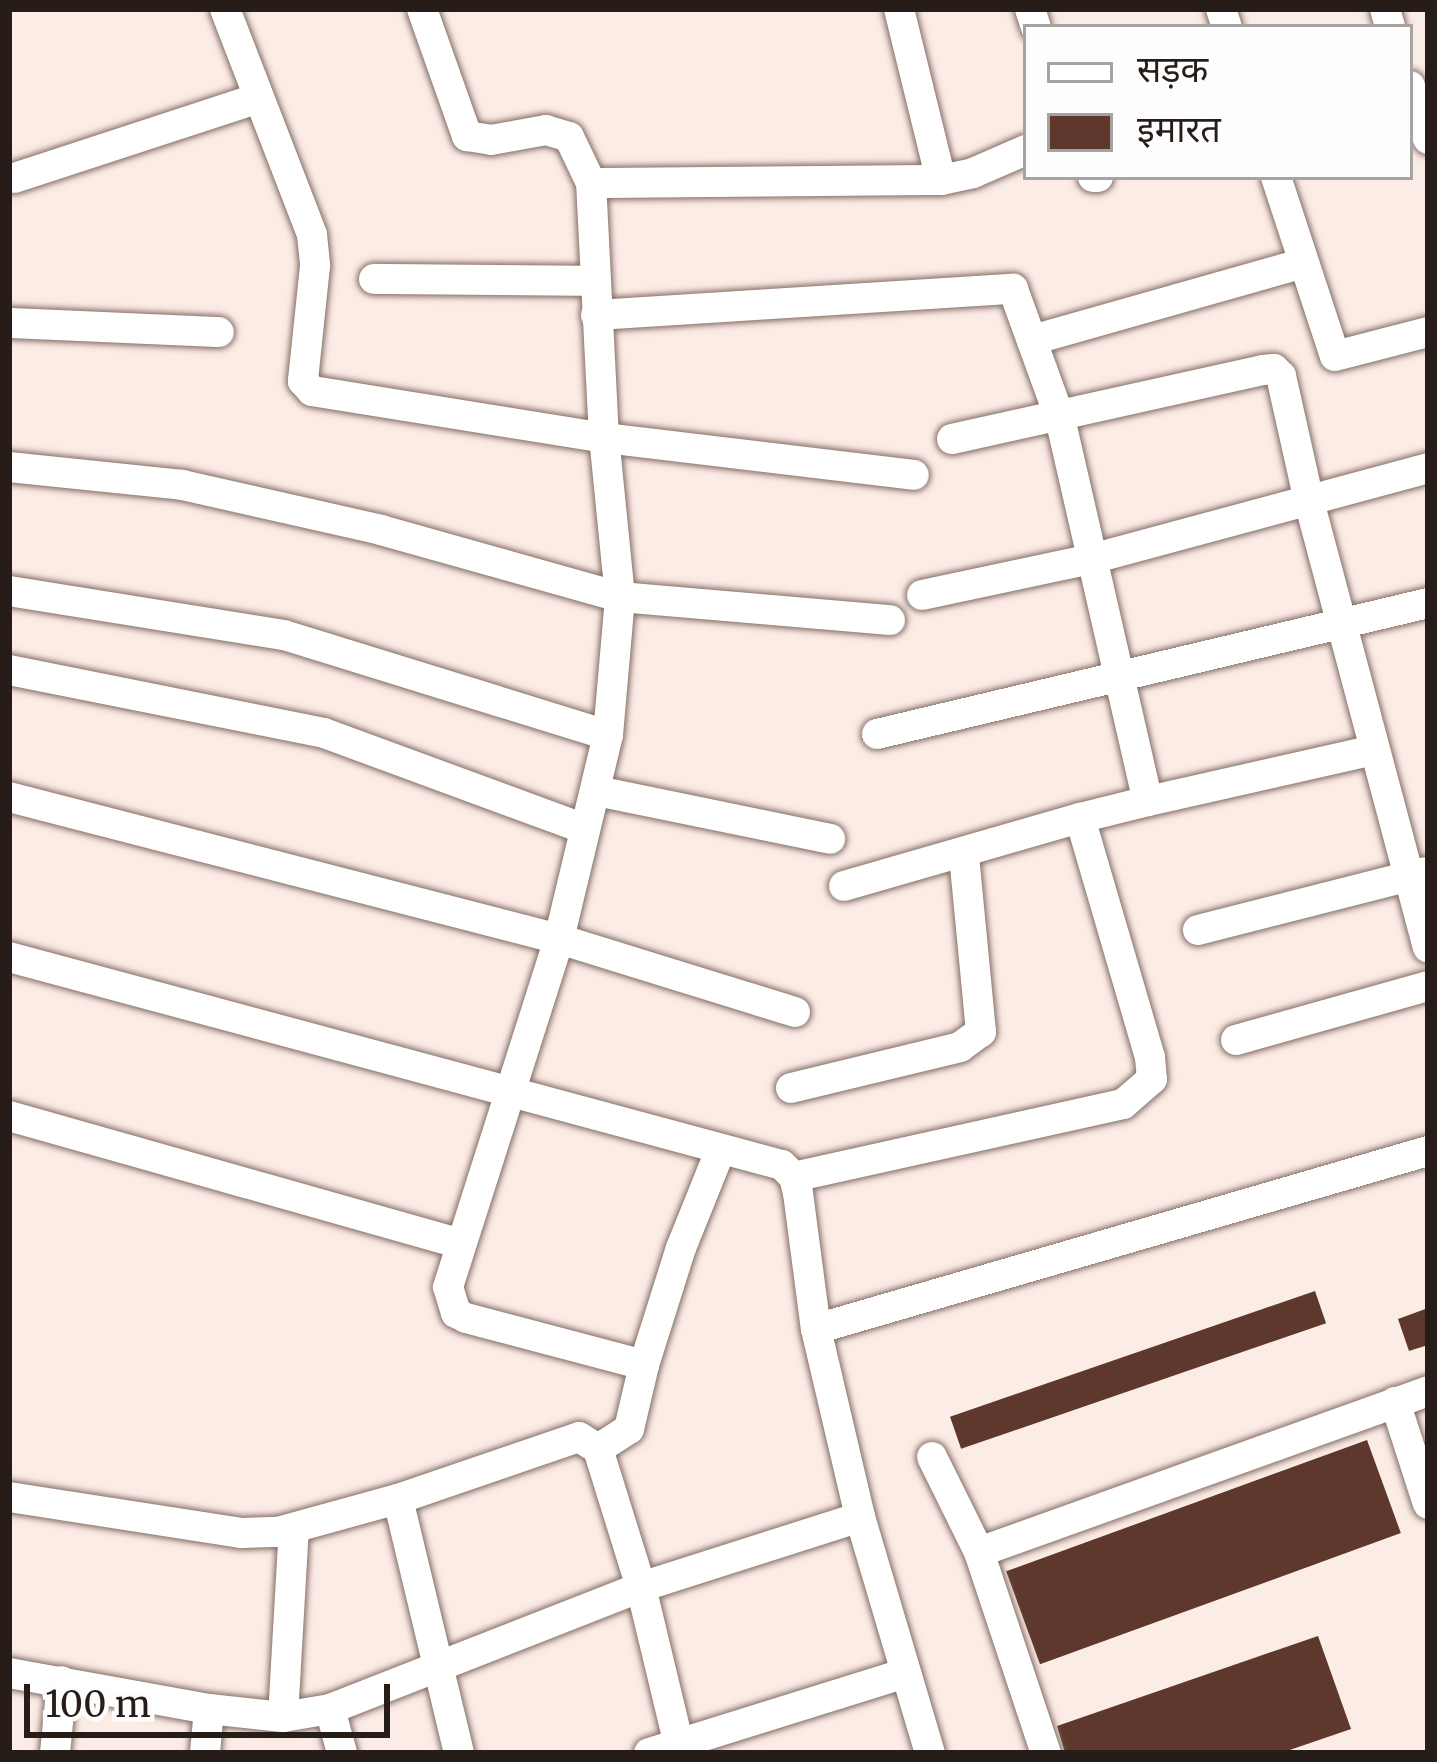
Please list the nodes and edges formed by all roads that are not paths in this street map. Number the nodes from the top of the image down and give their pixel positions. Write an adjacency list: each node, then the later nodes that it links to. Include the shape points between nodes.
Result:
1 (224, 9): 5 (street)
2 (422, 9): 11 (street, via 467,136 546,130 568,137)
3 (898, 9): 9 (street)
4 (1413, 95): 6 (street)
5 (256, 99): 8 (street); 21 (street, via 315,250 303,381 312,392)
6 (1428, 139)
7 (1023, 151): 9 (street)
8 (14, 178)
9 (941, 180): 11 (street)
10 (1277, 180): 12 (street)
11 (591, 183): 14 (street)
12 (1301, 265): 18 (street, via 1335,356); 19 (street)
13 (374, 279): 14 (street)
14 (593, 281): 15 (street)
15 (596, 316): 19 (street, via 1004,288 1018,297); 21 (street)
16 (9, 323): 17 (street)
17 (219, 332)
18 (1428, 332)
19 (1032, 340): 20 (street)
20 (1060, 418): 22 (street); 26 (street, via 1274,368); 27 (street)
21 (604, 438): 25 (street); 30 (street)
22 (952, 440)
23 (9, 467): 30 (street, via 182,485 381,530)
24 (1428, 468): 26 (street)
25 (914, 475)
26 (1309, 501): 27 (street); 33 (street)
27 (1091, 559): 29 (street); 35 (street)
28 (9, 591): 37 (street, via 284,635)
29 (922, 595)
30 (620, 598): 32 (street); 37 (street)
31 (1428, 603): 33 (street)
32 (890, 620)
33 (1344, 626): 35 (street); 38 (street)
34 (9, 670): 43 (street, via 325,733)
35 (1115, 674): 36 (street); 41 (street)
36 (877, 734)
37 (608, 735): 39 (street)
38 (1374, 750): 41 (street); 46 (street)
39 (597, 791): 43 (street); 44 (street)
40 (9, 797): 49 (street)
41 (1148, 801): 42 (street)
42 (1080, 818): 45 (street); 60 (street, via 1150,1057 1152,1079 1143,1091 1123,1104)
43 (585, 829): 49 (street)
44 (830, 838)
45 (964, 855): 47 (street); 55 (street, via 981,1033 960,1047)
46 (1418, 874): 48 (street); 50 (street)
47 (844, 886)
48 (1198, 930)
49 (559, 939): 53 (street); 56 (street)
50 (1428, 946)
51 (9, 957): 56 (street)
52 (1428, 986): 54 (street)
53 (796, 1012)
54 (1236, 1040)
55 (791, 1088)
56 (508, 1091): 59 (street); 61 (street)
57 (9, 1116): 61 (street)
58 (1428, 1150): 62 (street)
59 (720, 1151): 60 (street, via 770,1158); 63 (street)
60 (794, 1177): 62 (street)
61 (458, 1243): 63 (street, via 448,1287 456,1313)
62 (816, 1329): 71 (street)
63 (644, 1365): 66 (street, via 629,1429)
64 (1428, 1391): 65 (street)
65 (1395, 1402): 70 (street); 73 (street)
66 (598, 1449): 69 (street, via 579,1437); 74 (street)
67 (932, 1457): 73 (street)
68 (9, 1497): 72 (street, via 242,1533)
69 (398, 1499): 72 (street); 75 (street)
70 (1428, 1504)
71 (860, 1517): 74 (street); 77 (street)
72 (294, 1528): 81 (street)
73 (980, 1552): 88 (street)
74 (641, 1587): 75 (street); 82 (street)
75 (440, 1669): 80 (street); 86 (street)
76 (9, 1672): 78 (street)
77 (906, 1672): 82 (street); 87 (street)
78 (62, 1681): 79 (street); 83 (street)
79 (209, 1709): 81 (street); 84 (street)
80 (330, 1709): 81 (street); 85 (street)
81 (283, 1717)
82 (669, 1749)
83 (55, 1753)
84 (205, 1753)
85 (342, 1753)
86 (459, 1753)
87 (930, 1753)
88 (1046, 1753)

